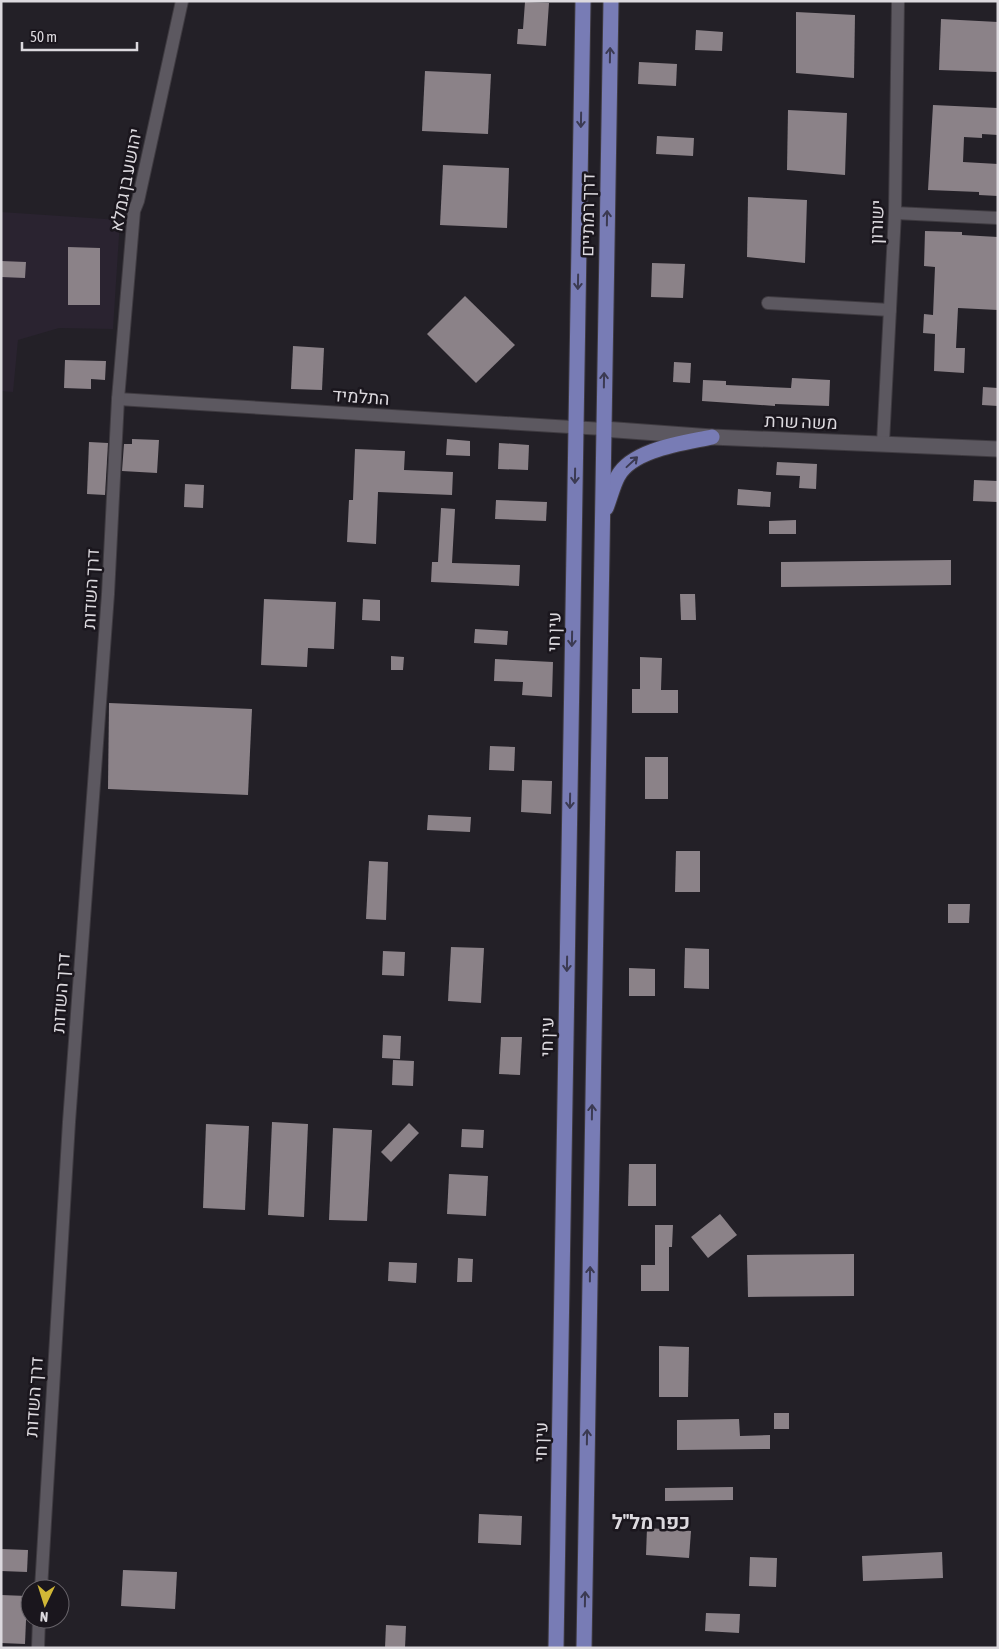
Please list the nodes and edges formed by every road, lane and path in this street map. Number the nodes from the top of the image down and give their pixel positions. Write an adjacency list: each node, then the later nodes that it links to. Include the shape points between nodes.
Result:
1 (182, 1): 9 (street, יהושע בן גמלא, via 134,211)
2 (583, 1): 10 (main road, דרך רמתיים, one-way to 10)
3 (611, 1): 11 (main road, דרך רמתיים, one-way to 3)
4 (898, 1): 5 (street, ישורון)
5 (895, 213): 6 (street); 8 (street, ישורון)
6 (998, 218)
7 (768, 303): 8 (street)
8 (890, 310): 13 (street, ישורון)
9 (118, 399): 10 (street, התלמיד); 16 (street, דרך השדות, via 108,594 69,1122)
10 (576, 427): 11 (street, התלמיד); 19 (main road, עין חי, one-way to 19)
11 (603, 429): 12 (street, משה שרת); 15 (main road)
12 (712, 437): 13 (street, משה שרת); 15 (main road, one-way to 12, via 618,474 638,456)
13 (884, 443): 14 (street, משה שרת)
14 (998, 449)
15 (602, 519): 20 (main road, one-way to 15)
16 (42, 1579)
17 (39, 1629): 18 (street)
18 (38, 1648)
19 (556, 1648)
20 (584, 1648)

